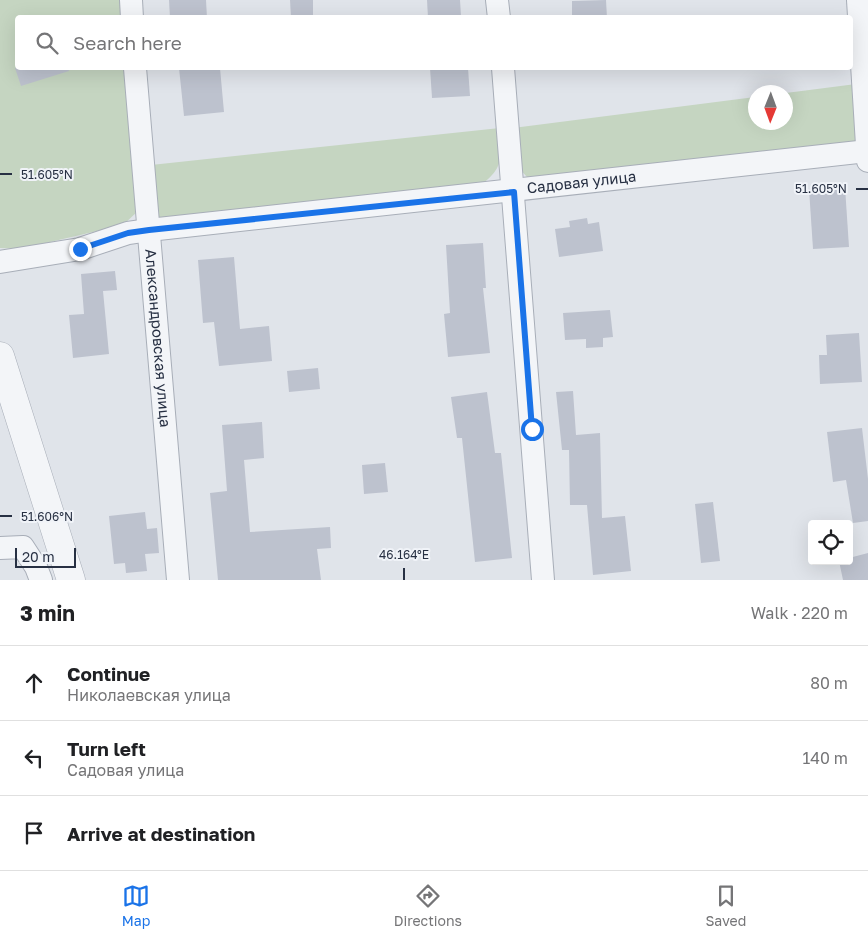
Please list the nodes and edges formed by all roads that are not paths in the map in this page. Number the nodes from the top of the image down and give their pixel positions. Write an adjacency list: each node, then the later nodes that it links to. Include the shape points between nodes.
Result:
1 (131, 0): 4 (street)
2 (497, 0): 5 (street)
3 (858, 0): 8 (street)
4 (132, 15)
5 (499, 15)
6 (136, 70): 11 (street, Александровская улица)
7 (503, 70): 10 (street)
8 (866, 85): 9 (street)
9 (868, 155): 10 (street, Садовая улица)
10 (514, 192): 11 (street, Садовая улица); 18 (street)
11 (149, 230): 12 (street, Садовая улица, via 128,233 80,249); 17 (street, Александровская улица)
12 (0, 262)
13 (0, 356): 16 (street)
14 (0, 548): 15 (street, via 23,546)
15 (41, 580)
16 (71, 580)
17 (178, 580)
18 (542, 580)

